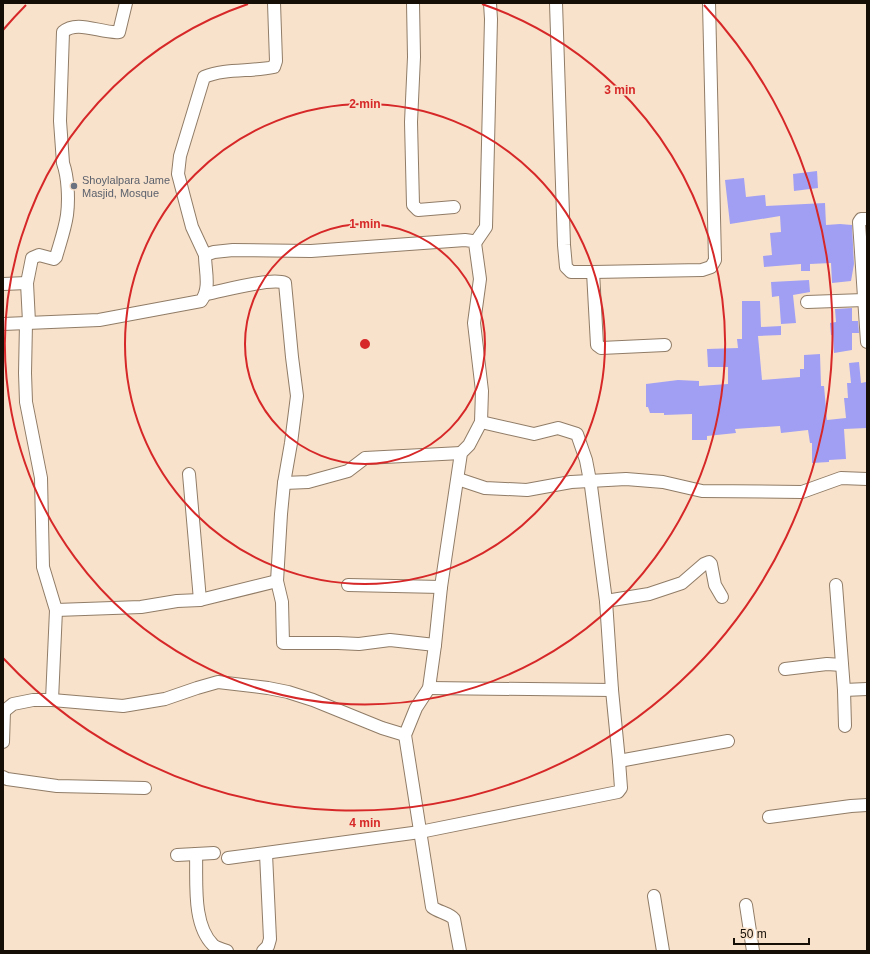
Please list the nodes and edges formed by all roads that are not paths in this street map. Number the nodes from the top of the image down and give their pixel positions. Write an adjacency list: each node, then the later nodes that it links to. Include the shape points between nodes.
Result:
1 (126, 3): 12 (street, via 119,32 88,27 67,28 63,32 60,121 67,215 56,257 54,259 39,255 32,258)
2 (274, 3): 10 (street, via 274,67 213,73 204,77 180,156 178,174 192,227)
3 (413, 3): 7 (street, via 413,205 418,210)
4 (490, 3): 9 (street, via 486,228)
5 (556, 3): 11 (street, via 566,267 571,272)
6 (709, 3): 11 (street, via 715,260 711,267 702,270)
7 (454, 207)
8 (867, 219): 15 (street, via 861,219 859,222)
9 (475, 243): 10 (street, via 465,240 311,251 233,250); 21 (street, via 480,279 474,323 482,391)
10 (205, 255): 14 (street)
11 (593, 272): 20 (street, via 597,345 601,348)
12 (27, 283): 13 (street); 17 (street)
13 (3, 284)
14 (206, 294): 17 (street, via 200,301 99,320); 27 (street, via 262,283 285,283 297,396)
15 (864, 300): 16 (street); 19 (street)
16 (806, 302)
17 (28, 322): 18 (street); 35 (street, via 26,402 41,478 43,567)
18 (3, 324)
19 (867, 342)
20 (665, 345)
21 (481, 422): 22 (street); 26 (street, via 534,434 558,428 577,434)
22 (461, 453): 24 (street); 27 (street, via 365,458 348,471 308,482)
23 (189, 474): 33 (street)
24 (458, 479): 26 (street, via 485,488 527,490); 31 (street)
25 (867, 479): 26 (street, via 841,478 802,492 702,491 663,482 626,479)
26 (590, 481): 34 (street)
27 (284, 483): 28 (street)
28 (277, 581): 33 (street); 36 (street, via 282,602 283,643 359,644 390,640)
29 (348, 585): 31 (street)
30 (836, 585): 37 (street)
31 (440, 587): 36 (street)
32 (722, 597): 34 (street, via 715,585 709,562 682,583 649,594)
33 (200, 600): 35 (street, via 141,607)
34 (606, 601): 41 (street)
35 (56, 610): 43 (street)
36 (435, 645): 39 (street)
37 (842, 665): 38 (street, via 827,664); 42 (street)
38 (785, 669)
39 (429, 688): 41 (street); 46 (street, via 416,708)
40 (867, 689): 42 (street)
41 (612, 690): 49 (street)
42 (844, 690): 45 (street)
43 (52, 700): 44 (street, via 33,700); 46 (street, via 123,706 165,699 218,682 288,692)
44 (6, 706): 48 (street)
45 (845, 726)
46 (405, 735): 54 (street)
47 (728, 741): 49 (street)
48 (3, 742)
49 (619, 761): 54 (street, via 621,788 618,792)
50 (3, 777): 51 (street, via 57,786)
51 (145, 788)
52 (867, 805): 53 (street)
53 (769, 817)
54 (420, 832): 57 (street); 64 (street, via 432,907 454,919)
55 (196, 854): 56 (street); 58 (street); 62 (street, via 198,912 203,932 213,946)
56 (214, 854)
57 (266, 854): 59 (street); 63 (street, via 270,939)
58 (177, 855)
59 (228, 858)
60 (654, 896): 65 (street)
61 (746, 905): 66 (street)
62 (227, 951)
63 (263, 951)
64 (460, 951)
65 (663, 951)
66 (753, 951)

